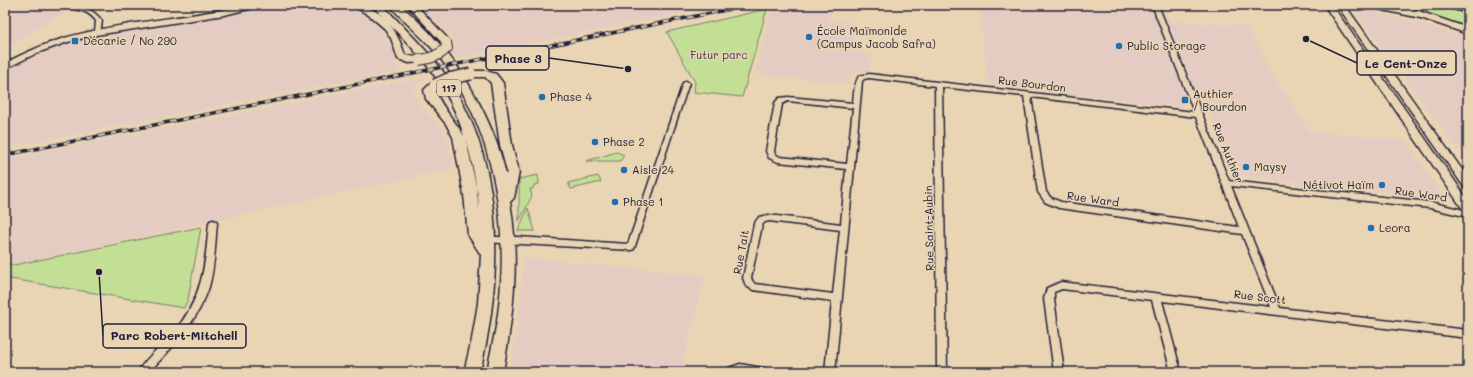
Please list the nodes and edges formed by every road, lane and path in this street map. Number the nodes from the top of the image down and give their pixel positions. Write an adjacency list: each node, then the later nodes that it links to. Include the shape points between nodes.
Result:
1 (68, 5): 15 (street, via 90,12 98,18)
2 (229, 5): 15 (street)
3 (256, 5): 15 (street, via 218,13)
4 (356, 5): 12 (main road, bridge, via 372,13 390,32 401,57 419,60 441,54 447,48 446,42)
5 (1155, 5): 23 (street, Rue Authier)
6 (1328, 5): 28 (street)
7 (1341, 5): 26 (street)
8 (1368, 5): 14 (street)
9 (1391, 5): 14 (main road)
10 (1450, 5): 13 (highway)
11 (377, 6): 34 (main road, 117, via 415,42 432,63 461,110 473,141 481,173 487,214)
12 (400, 6): 27 (main road, 117, via 443,54 467,88 489,139)
13 (1468, 10)
14 (1430, 18): 16 (main road)
15 (98, 29): 17 (street, via 55,37); 18 (street, via 48,46)
16 (1468, 30)
17 (5, 58)
18 (5, 66)
19 (686, 83): 33 (street, via 630,247)
20 (938, 84): 21 (street, Rue Bourdon); 22 (street, Rue Bourdon, via 861,77); 45 (street, Rue Saint-Aubin)
21 (1027, 94): 23 (street, Rue Bourdon); 32 (street, Rue Ward, via 1042,192 1048,200 1059,205)
22 (857, 106): 24 (street); 24 (street, via 782,100 779,103 770,151 772,156 778,159)
23 (1199, 114): 25 (street, Rue Authier)
24 (850, 167): 31 (street)
25 (1227, 183): 29 (street, Rue Ward, via 1430,205); 32 (street, Rue Authier)
26 (1468, 184)
27 (506, 204): 33 (main road, 117); 34 (main road, bridge, via 513,172 493,77 486,74 471,74 435,85 430,90 430,96 459,137 471,195 475,235)
28 (1468, 208)
29 (1468, 214)
30 (213, 224): 39 (street, via 206,280 198,302 184,325)
31 (844, 227): 36 (street); 36 (street, Rue Tait, via 762,219 758,224 747,278 753,287)
32 (1244, 231): 37 (street, Rue Authier)
33 (508, 240): 34 (street); 41 (main road, 117, via 506,317)
34 (487, 247): 40 (main road, 117, via 484,318)
35 (1156, 296): 37 (street, Rue Scott); 46 (street, Rue Scott, via 1061,285 1050,290); 47 (street)
36 (837, 298): 44 (street)
37 (1277, 311): 38 (street, Rue Scott)
38 (1468, 334)
39 (144, 372)
40 (472, 372)
41 (495, 372)
42 (730, 372): 43 (street, via 740,368)
43 (763, 372)
44 (830, 372)
45 (942, 372)
46 (1059, 372)
47 (1176, 372)

